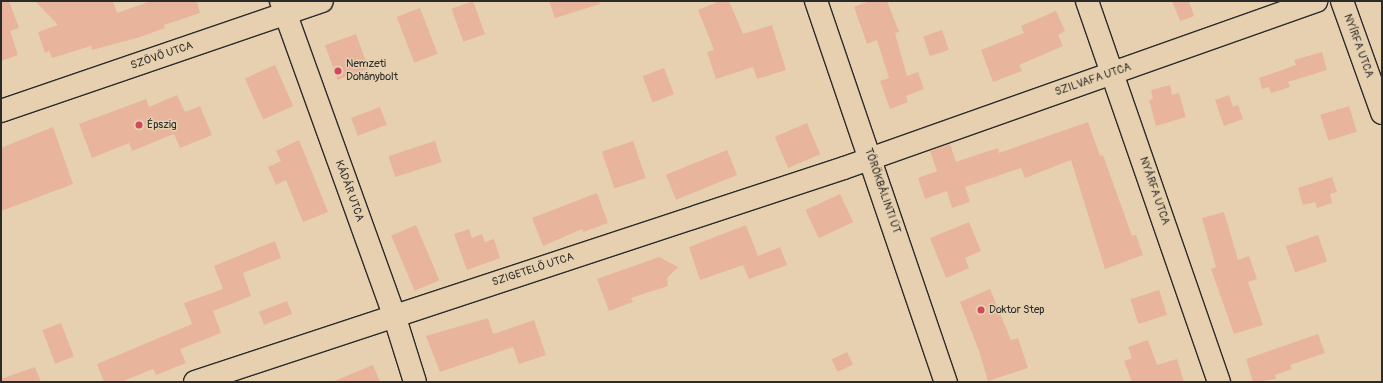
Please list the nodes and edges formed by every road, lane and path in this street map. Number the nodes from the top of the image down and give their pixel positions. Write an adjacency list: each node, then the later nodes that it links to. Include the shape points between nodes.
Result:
1 (322, 1): 6 (street, SZÖVŐ UTCA)
2 (816, 1): 10 (street, TÖRÖKBÁLINTI ÚT)
3 (1087, 1): 7 (street, NYÁRFA UTCA)
4 (1316, 1): 7 (street, SZILVAFA UTCA)
5 (1342, 1): 9 (street, NYÍRFA UTCA)
6 (283, 7): 8 (street, SZÖVŐ UTCA); 11 (street, KÁDÁR UTCA)
7 (1113, 73): 10 (street, SZILVAFA UTCA); 15 (street, NYÁRFA UTCA)
8 (1, 111)
9 (1382, 113)
10 (871, 158): 11 (street, SZIGETELŐ UTCA); 14 (street, TÖRÖKBÁLINTI ÚT)
11 (394, 315): 12 (street, SZIGETELŐ UTCA); 13 (street, KÁDÁR UTCA)
12 (195, 382)
13 (415, 382)
14 (946, 382)
15 (1219, 382)

